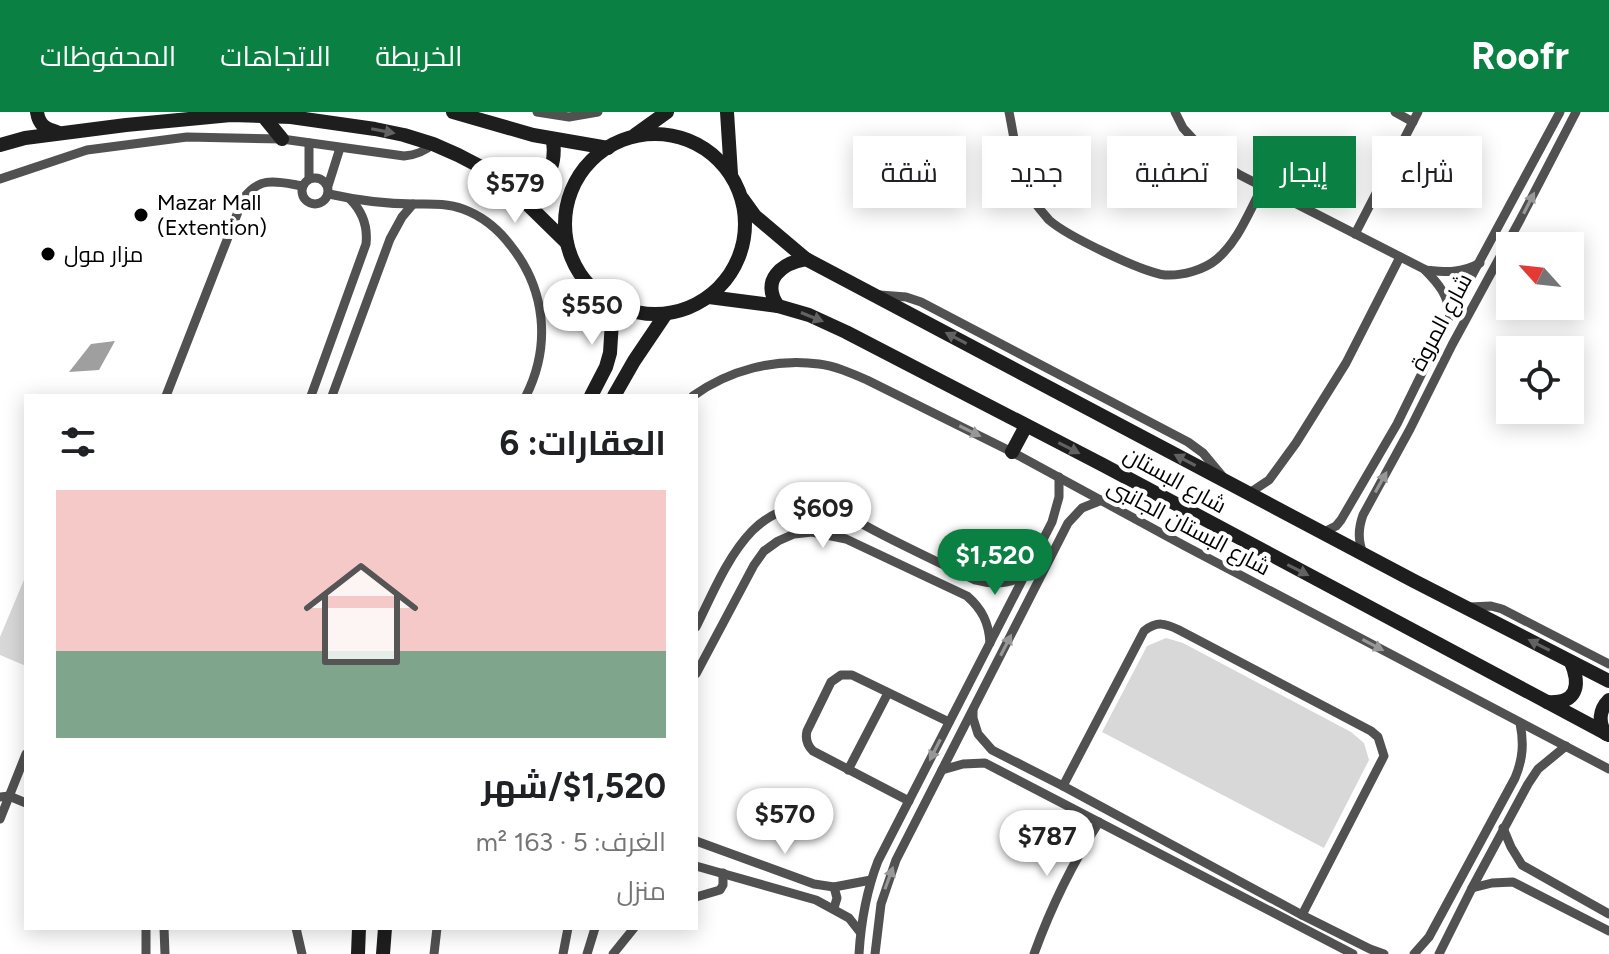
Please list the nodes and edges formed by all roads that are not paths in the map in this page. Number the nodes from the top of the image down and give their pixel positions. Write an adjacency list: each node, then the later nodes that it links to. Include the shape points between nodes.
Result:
1 (37, 112): 15 (street, via 45,128)
2 (453, 112): 14 (street)
3 (537, 112): 4 (street, via 569,117)
4 (598, 112)
5 (667, 112): 16 (street)
6 (727, 112): 24 (street)
7 (1009, 112): 33 (street, via 1020,169 1031,197 1050,220 1143,270 1180,274 1215,260 1233,242)
8 (1175, 112): 26 (street, via 1208,155)
9 (1395, 112): 13 (street)
10 (1560, 112): 39 (street, شارع المروة)
11 (1576, 112): 63 (street, شارع المروة, one-way to 11, via 1358,542 1363,515)
12 (264, 117): 15 (street, via 207,116); 17 (street); 20 (street, one-way to 20, via 321,120)
13 (1416, 117): 35 (street)
14 (495, 118): 18 (street)
15 (62, 133): 21 (street)
16 (632, 137): 23 (street); 24 (street, via 677,136 698,144)
17 (282, 139): 19 (street); 25 (street, via 187,137 87,150)
18 (553, 140): 23 (street); 29 (street, via 548,175)
19 (309, 143): 22 (street); 27 (street)
20 (433, 144): 22 (street, via 404,156); 29 (street, via 483,168)
21 (0, 145)
22 (340, 148): 28 (street)
23 (608, 148): 36 (street, via 572,189)
24 (731, 174): 30 (street)
25 (0, 179)
26 (1253, 180)
27 (306, 182): 28 (street, via 320,178); 28 (street, via 308,202 321,203); 48 (street, via 263,182 243,199)
28 (328, 190): 31 (street)
29 (518, 195): 36 (street)
30 (742, 198): 38 (street, شارع البستان, via 755,216); 41 (street, via 746,226 741,253 728,278)
31 (350, 199): 32 (street); 46 (street, via 364,219 366,244)
32 (413, 204): 47 (street, via 390,239); 51 (street, via 447,205 480,217 521,259 533,281 543,330 540,360)
33 (1253, 205)
34 (1305, 208): 35 (street)
35 (1355, 234): 37 (street)
36 (567, 243): 42 (street, via 583,279)
37 (1400, 257): 40 (street); 58 (street, via 1346,363 1296,443 1269,480)
38 (806, 259): 43 (street, via 778,272 772,290); 58 (street, شارع البستان, one-way to 38)
39 (1480, 263): 40 (street, via 1461,271); 45 (street, شارع المروة)
40 (1424, 269): 45 (street, via 1444,292)
41 (709, 297): 43 (street, شارع البستان); 44 (street)
42 (613, 305): 44 (street); 52 (street, via 610,353)
43 (778, 306): 55 (street, شارع البستان, one-way to 55, via 846,332)
44 (665, 315): 53 (street)
45 (1450, 316): 61 (street, شارع المروة, via 1397,424 1341,520)
46 (324, 359): 47 (street); 49 (street)
47 (342, 367): 50 (street)
48 (167, 394)
49 (312, 394)
50 (333, 394)
51 (527, 394)
52 (592, 394)
53 (615, 394)
54 (696, 394): 56 (street, شارع البستان الجانبى, one-way to 56, via 719,380 768,365 820,364 867,380)
55 (1026, 426): 56 (street); 78 (street, شارع البستان, one-way to 78)
56 (1012, 452): 57 (street, شارع البستان الجانبى)
57 (1059, 477): 59 (street, شارع البستان الجانبى); 60 (street)
58 (1248, 494): 61 (street, شارع البستان)
59 (1102, 500): 62 (street, via 1077,512); 81 (street, شارع البستان الجانبى, one-way to 81)
60 (1049, 527): 62 (street); 64 (street)
61 (1322, 533): 63 (street, شارع البستان)
62 (1063, 534): 75 (street, one-way to 62)
63 (1363, 554): 67 (street, شارع البستان)
64 (1024, 576): 65 (street, via 999,583); 69 (street)
65 (979, 581): 66 (street); 68 (street, via 841,514 817,506 798,507 780,511 750,533)
66 (973, 601): 69 (street, via 986,619); 72 (street, via 846,539 794,534 764,551 744,579)
67 (1465, 607): 70 (street, شارع البستان, one-way to 67); 71 (street, via 1502,609)
68 (698, 623)
69 (990, 643): 73 (street)
70 (1571, 662): 74 (street, شارع البستان); 78 (street, via 1576,688 1570,699)
71 (1609, 664)
72 (698, 670)
73 (971, 680): 75 (street); 80 (street)
74 (1609, 681)
75 (985, 687): 79 (street)
76 (888, 693): 80 (street); 90 (street); 90 (street, via 846,674 831,682 806,742)
77 (1609, 700): 82 (street, via 1600,714 1600,726)
78 (1547, 702): 82 (street, شارع البستان)
79 (973, 710): 84 (street, via 978,734); 91 (street)
80 (949, 722): 94 (street, one-way to 94)
81 (1520, 723): 83 (street, شارع البستان الجانبى); 87 (street)
82 (1608, 734)
83 (1566, 746): 88 (street); 89 (street, شارع البستان الجانبى)
84 (992, 750): 86 (street); 92 (street)
85 (24, 758): 93 (street)
86 (985, 763): 91 (street); 97 (street)
87 (1520, 765): 88 (street, via 1531,762); 124 (street)
88 (1538, 769): 98 (street)
89 (1609, 769)
90 (848, 770): 94 (street)
91 (942, 770): 137 (street, one-way to 91, via 890,875)
92 (1063, 786): 99 (street); 112 (street, via 1144,631 1162,623 1371,731 1384,756)
93 (5, 796): 95 (street); 96 (street)
94 (909, 801): 105 (street)
95 (24, 802)
96 (0, 819)
97 (1099, 822): 100 (street); 138 (street, via 1060,889)
98 (1503, 828): 103 (street, via 1516,856); 108 (street)
99 (1143, 830): 100 (street); 112 (street)
100 (1137, 841): 139 (street)
101 (698, 842): 107 (street)
102 (698, 867): 104 (street)
103 (1530, 870): 106 (street, via 1521,873); 111 (street)
104 (723, 873): 109 (street, via 720,890); 110 (street)
105 (871, 880): 107 (street); 123 (street)
106 (1521, 885): 108 (street, via 1502,882); 122 (street)
107 (834, 887): 110 (street)
108 (1472, 888): 125 (street)
109 (698, 896)
110 (834, 908): 123 (street)
111 (1609, 914)
112 (1302, 915): 126 (street)
113 (146, 930): 127 (street)
114 (164, 930): 128 (street)
115 (296, 930): 129 (street)
116 (359, 930): 130 (street)
117 (385, 930): 131 (street)
118 (437, 930): 132 (street)
119 (568, 930): 133 (street)
120 (594, 930): 134 (street)
121 (632, 930): 135 (street)
122 (1609, 931)
123 (860, 932): 136 (street)
124 (1429, 937): 125 (street); 140 (street)
125 (1441, 949)
126 (1378, 953)
127 (146, 954)
128 (165, 954)
129 (302, 954)
130 (358, 954)
131 (383, 954)
132 (434, 954)
133 (563, 954)
134 (587, 954)
135 (613, 954)
136 (859, 954)
137 (875, 954)
138 (1034, 954)
139 (1353, 954)
140 (1414, 954)

